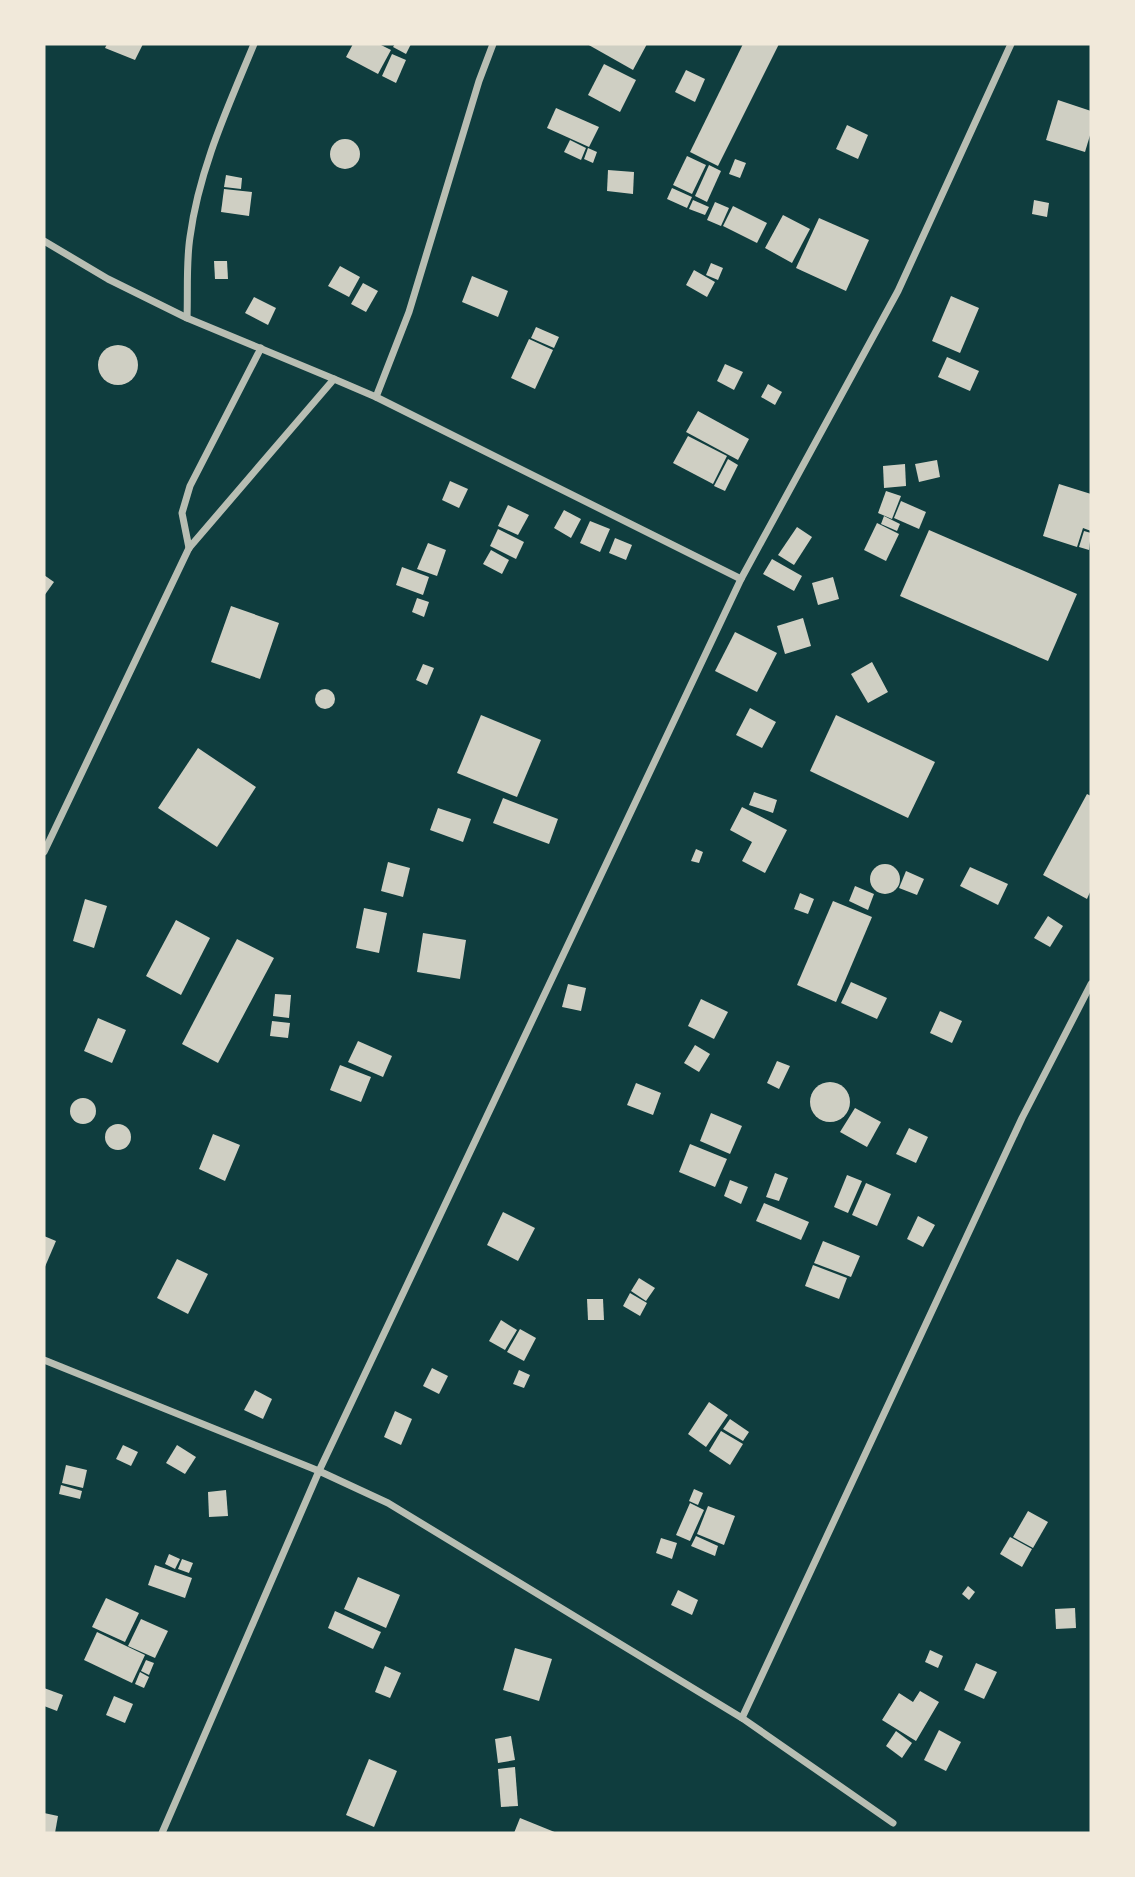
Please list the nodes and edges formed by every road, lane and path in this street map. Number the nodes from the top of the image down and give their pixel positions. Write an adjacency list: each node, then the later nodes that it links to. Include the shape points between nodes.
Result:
1 (254, 44): 5 (street, via 198,192 189,240)
2 (493, 44): 8 (street, via 409,312)
3 (1011, 44): 10 (street, via 898,291)
4 (44, 241): 5 (street)
5 (187, 318): 6 (street)
6 (261, 348): 7 (street); 9 (street, via 190,486 182,513)
7 (334, 379): 8 (street); 9 (street)
8 (376, 397): 10 (street)
9 (189, 548): 11 (street)
10 (741, 579): 14 (street)
11 (44, 852)
12 (1091, 984): 15 (street, via 1022,1118)
13 (44, 1360): 14 (street)
14 (319, 1471): 15 (street, via 388,1503); 17 (street)
15 (742, 1718): 16 (street)
16 (893, 1823)
17 (162, 1833)

